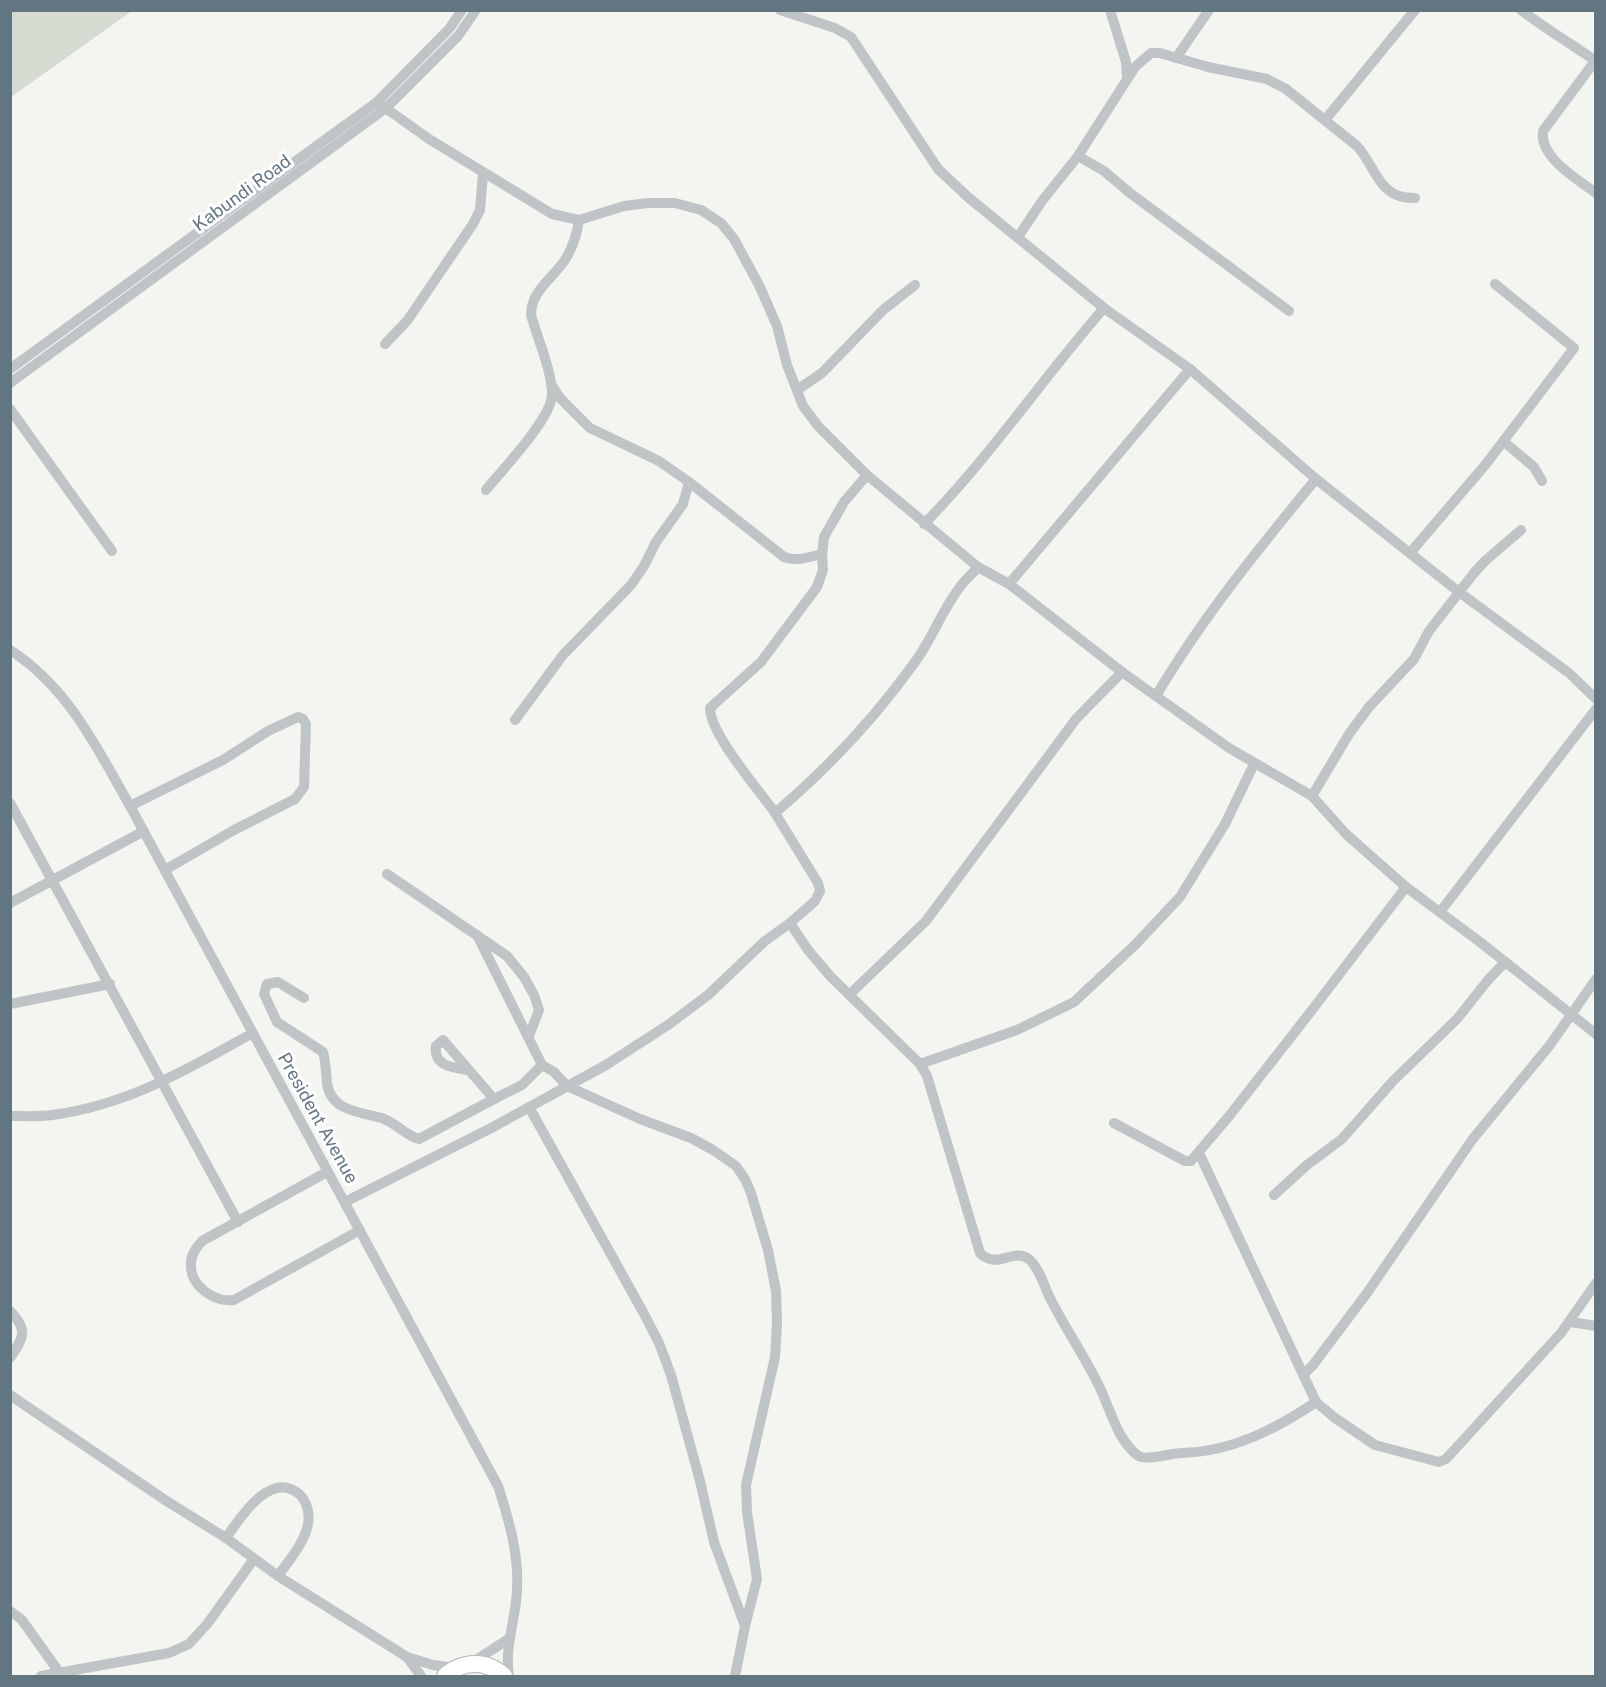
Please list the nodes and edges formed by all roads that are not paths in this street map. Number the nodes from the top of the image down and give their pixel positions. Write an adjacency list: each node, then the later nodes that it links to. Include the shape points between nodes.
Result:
1 (462, 10): 11 (street, Kabundi Road)
2 (476, 10): 11 (street, Kabundi Road, via 458,36)
3 (780, 10): 18 (street, via 851,37 938,169)
4 (1110, 10): 10 (street)
5 (1209, 10): 8 (street)
6 (1415, 10): 12 (street)
7 (1521, 10): 9 (street)
8 (1176, 58): 10 (street, via 1151,53); 12 (street, via 1267,79)
9 (1595, 61): 15 (street, via 1544,131 1542,140 1562,168)
10 (1127, 77): 13 (street)
11 (382, 105): 14 (street); 24 (street, Kabundi Road); 26 (street, Kabundi Road)
12 (1325, 120): 16 (street, via 1364,154 1386,189 1397,196)
13 (1078, 156): 18 (street); 22 (street, via 1104,171)
14 (483, 174): 17 (street, via 552,214); 23 (street, via 480,210 473,224 407,321)
15 (1596, 193)
16 (1415, 198)
17 (579, 220): 27 (street, via 576,238 564,260 531,305); 28 (street, via 624,207 675,203 701,210 720,223 734,238 759,285)
18 (1018, 237): 21 (street)
19 (1495, 284): 30 (street, via 1574,348)
20 (915, 285): 28 (street, via 883,310 827,368)
21 (1104, 308): 25 (street); 36 (street, via 991,450)
22 (1289, 311)
23 (385, 344)
24 (10, 369)
25 (1190, 369): 32 (street); 42 (street)
26 (10, 383)
27 (551, 384): 34 (street, via 590,428 659,461); 35 (street, via 552,398 546,413)
28 (797, 390): 31 (street, via 818,426)
29 (10, 409): 38 (street)
30 (1503, 441): 33 (street, via 1528,461); 39 (street)
31 (867, 475): 36 (street); 40 (street, via 834,518 824,537)
32 (1316, 479): 39 (street); 46 (street, via 1206,619)
33 (1542, 481)
34 (689, 482): 40 (street, via 784,557 799,560); 49 (street, via 682,504 631,585 563,656)
35 (486, 490)
36 (924, 524): 41 (street)
37 (1521, 530): 43 (street, via 1485,561)
38 (112, 551)
39 (1410, 553): 43 (street)
40 (822, 554): 54 (street, via 824,570 818,587 761,662 710,708 723,741)
41 (978, 567): 42 (street); 54 (street, via 959,588 915,661 880,706 841,752)
42 (1009, 584): 45 (street)
43 (1459, 592): 47 (street, via 1569,673); 51 (street, via 1429,631 1414,659 1349,734)
44 (10, 650): 53 (street, President Avenue, via 47,678 69,703)
45 (1122, 672): 46 (street); 67 (street, via 1076,720 926,921)
46 (1156, 696): 50 (street)
47 (1596, 699)
48 (1596, 709): 61 (street)
49 (515, 720)
50 (1254, 764): 51 (street); 74 (street, via 1225,824 1180,897 1074,1002 1017,1030)
51 (1312, 796): 59 (street, via 1346,834)
52 (10, 803): 58 (street)
53 (130, 806): 55 (street, President Avenue); 56 (street, via 298,717 306,724 304,787 295,799)
54 (775, 813): 62 (street, via 820,891 815,901)
55 (144, 831): 56 (street, President Avenue); 58 (street)
56 (165, 870): 71 (street, President Avenue)
57 (387, 874): 63 (street)
58 (52, 880): 60 (street); 66 (street)
59 (1406, 887): 61 (street); 83 (street)
60 (10, 903)
61 (1440, 912): 64 (street)
62 (790, 923): 67 (street, via 808,950); 78 (street, via 668,1025)
63 (477, 935): 73 (street); 73 (street, via 507,956 534,995 538,1011)
64 (1505, 962): 70 (street); 85 (street, via 1342,1139)
65 (1596, 979): 70 (street)
66 (110, 984): 69 (street); 77 (street)
67 (849, 995): 74 (street)
68 (304, 998): 79 (street, via 278,982 267,984 264,994 278,1022 323,1052 327,1085 334,1100 354,1112 384,1119 419,1139)
69 (10, 1004)
70 (1571, 1016): 72 (street); 94 (street, via 1472,1140 1367,1293)
71 (253, 1033): 77 (street); 84 (street, President Avenue)
72 (1596, 1034)
73 (529, 1036): 75 (street)
74 (920, 1064): 96 (street, via 927,1076 980,1253 992,1261 1022,1256 1039,1272 1121,1435 1134,1452 1150,1457 1204,1453 1234,1446)
75 (542, 1065): 78 (street); 79 (street, via 522,1085)
76 (468, 1070): 79 (street)
77 (161, 1083): 81 (street, via 89,1108 51,1115); 87 (street)
78 (567, 1086): 80 (street); 101 (street, via 713,1149 736,1166 751,1193 777,1291 777,1324 775,1357 746,1485 757,1579)
79 (494, 1099)
80 (529, 1107): 86 (street); 101 (street, via 659,1343 686,1426 714,1542)
81 (10, 1116)
82 (1114, 1123): 83 (street, via 1185,1161 1191,1161)
83 (1199, 1152): 94 (street)
84 (327, 1172): 86 (street, President Avenue); 87 (street)
85 (1274, 1195)
86 (345, 1202): 88 (street, President Avenue)
87 (238, 1222): 88 (street, via 202,1241 191,1259 191,1269 203,1291 221,1300 242,1297)
88 (360, 1230): 102 (street, President Avenue, via 498,1486 514,1537 517,1589)
89 (1596, 1283): 91 (street)
90 (10, 1311): 93 (street, via 23,1334)
91 (1571, 1322): 92 (street); 96 (street, via 1446,1459 1439,1462 1375,1445)
92 (1596, 1326)
93 (10, 1358)
94 (1303, 1375): 96 (street)
95 (10, 1395): 97 (street)
96 (1316, 1402)
97 (226, 1538): 98 (street); 99 (street, via 246,1508 264,1494 281,1487 293,1489 304,1498 308,1523 300,1544)
98 (254, 1559): 99 (street); 105 (street, via 189,1644 169,1653)
99 (278, 1576): 103 (street)
100 (10, 1611): 105 (street, via 22,1620)
101 (745, 1626): 110 (street)
102 (510, 1638): 104 (street); 109 (street, President Avenue)
103 (407, 1657): 104 (street); 107 (street)
104 (457, 1669): 108 (highway, via 482,1664)
105 (60, 1672): 106 (street)
106 (41, 1677)
107 (421, 1677)
108 (504, 1677)
109 (509, 1677)
110 (735, 1677)

